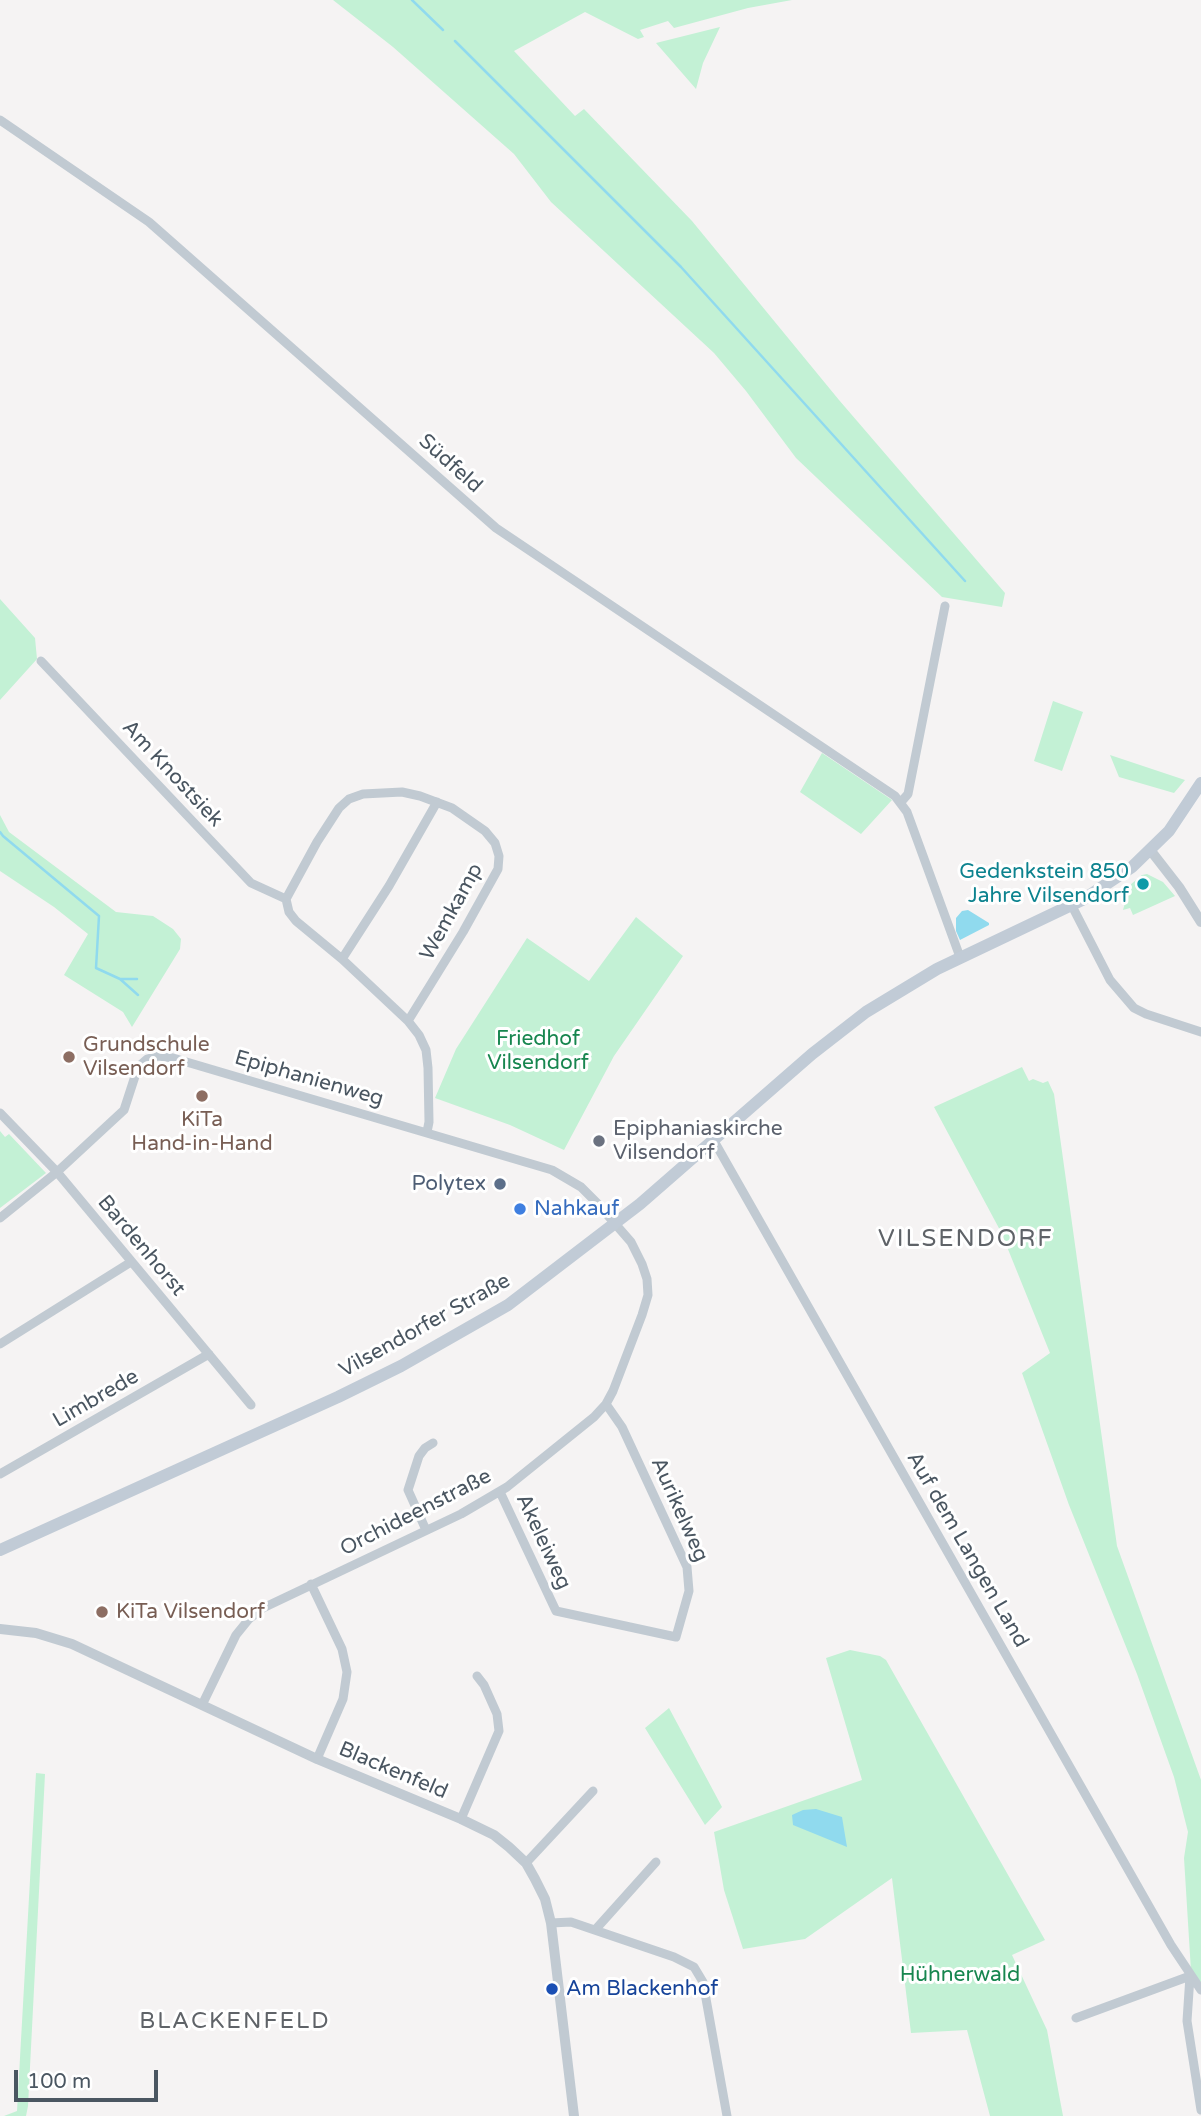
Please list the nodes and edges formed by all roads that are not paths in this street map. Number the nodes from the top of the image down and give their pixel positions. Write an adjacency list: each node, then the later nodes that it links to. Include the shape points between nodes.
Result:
1 (0, 121): 7 (street, Südfeld, via 149,222 496,528)
2 (945, 606): 7 (street, via 908,794)
3 (41, 661): 9 (street, Am Knostsiek, via 251,883)
4 (1201, 783): 5 (main road, Vilsendorfer Straße)
5 (1197, 800): 8 (main road, Vilsendorfer Straße)
6 (437, 802): 9 (street, Wemkamp, via 402,792 349,799 317,842); 13 (street); 14 (street, Wemkamp, via 485,831 495,843 498,869)
7 (901, 802): 12 (street)
8 (1151, 850): 10 (main road, Vilsendorfer Straße); 11 (street)
9 (286, 899): 13 (street, via 296,921)
10 (1072, 906): 12 (main road, Vilsendorfer Straße); 15 (street, via 1110,980 1134,1008)
11 (1201, 922)
12 (960, 957): 18 (main road, Vilsendorfer Straße, via 846,1027)
13 (342, 960): 14 (street)
14 (408, 1021): 17 (street, via 426,1050)
15 (1201, 1032)
16 (0, 1113): 19 (street, Bardenhorst)
17 (427, 1132): 19 (street, Epiphanienweg, via 159,1056 138,1068 124,1110); 21 (street, Epiphanienweg, via 563,1174)
18 (714, 1141): 21 (main road, Vilsendorfer Straße); 44 (street, Auf dem Langen Land)
19 (57, 1172): 20 (street, Epiphanienweg); 22 (street, Bardenhorst)
20 (0, 1218)
21 (616, 1224): 25 (street, Orchideenstraße, via 637,1252 648,1295); 31 (main road, Vilsendorfer Straße, via 508,1304 401,1366)
22 (131, 1262): 23 (street); 24 (street, Bardenhorst)
23 (0, 1344)
24 (209, 1354): 26 (street, Bardenhorst); 28 (street, Limbrede)
25 (606, 1404): 29 (street, Orchideenstraße, via 561,1446); 34 (street, Aurikelweg, via 622,1427 687,1567 689,1591)
26 (251, 1405)
27 (433, 1443): 30 (street, via 419,1456 408,1490)
28 (0, 1474)
29 (500, 1492): 30 (street, Orchideenstraße); 34 (street, Akeleiweg, via 556,1611)
30 (426, 1530): 32 (street, Orchideenstraße)
31 (0, 1550)
32 (311, 1584): 36 (street, Orchideenstraße, via 263,1608 242,1626); 37 (street, via 342,1649 347,1672 343,1699)
33 (0, 1629): 36 (street, Blackenfeld, via 72,1644)
34 (676, 1637)
35 (477, 1676): 39 (street, via 497,1714 499,1731)
36 (202, 1705): 37 (street, Blackenfeld)
37 (317, 1759): 39 (street, Blackenfeld)
38 (593, 1791): 41 (street)
39 (461, 1819): 41 (street, Blackenfeld, via 494,1835)
40 (656, 1862): 43 (street)
41 (526, 1863): 42 (street, Blackenfeld)
42 (551, 1923): 43 (street, via 571,1922); 48 (street, Blackenfeld)
43 (595, 1930): 49 (street, via 684,1962 700,1974)
44 (1190, 1976): 45 (street, Auf dem Langen Land); 46 (street); 47 (street, via 1187,2021)
45 (1201, 1990)
46 (1076, 2018)
47 (1201, 2110)
48 (574, 2116)
49 (727, 2116)

